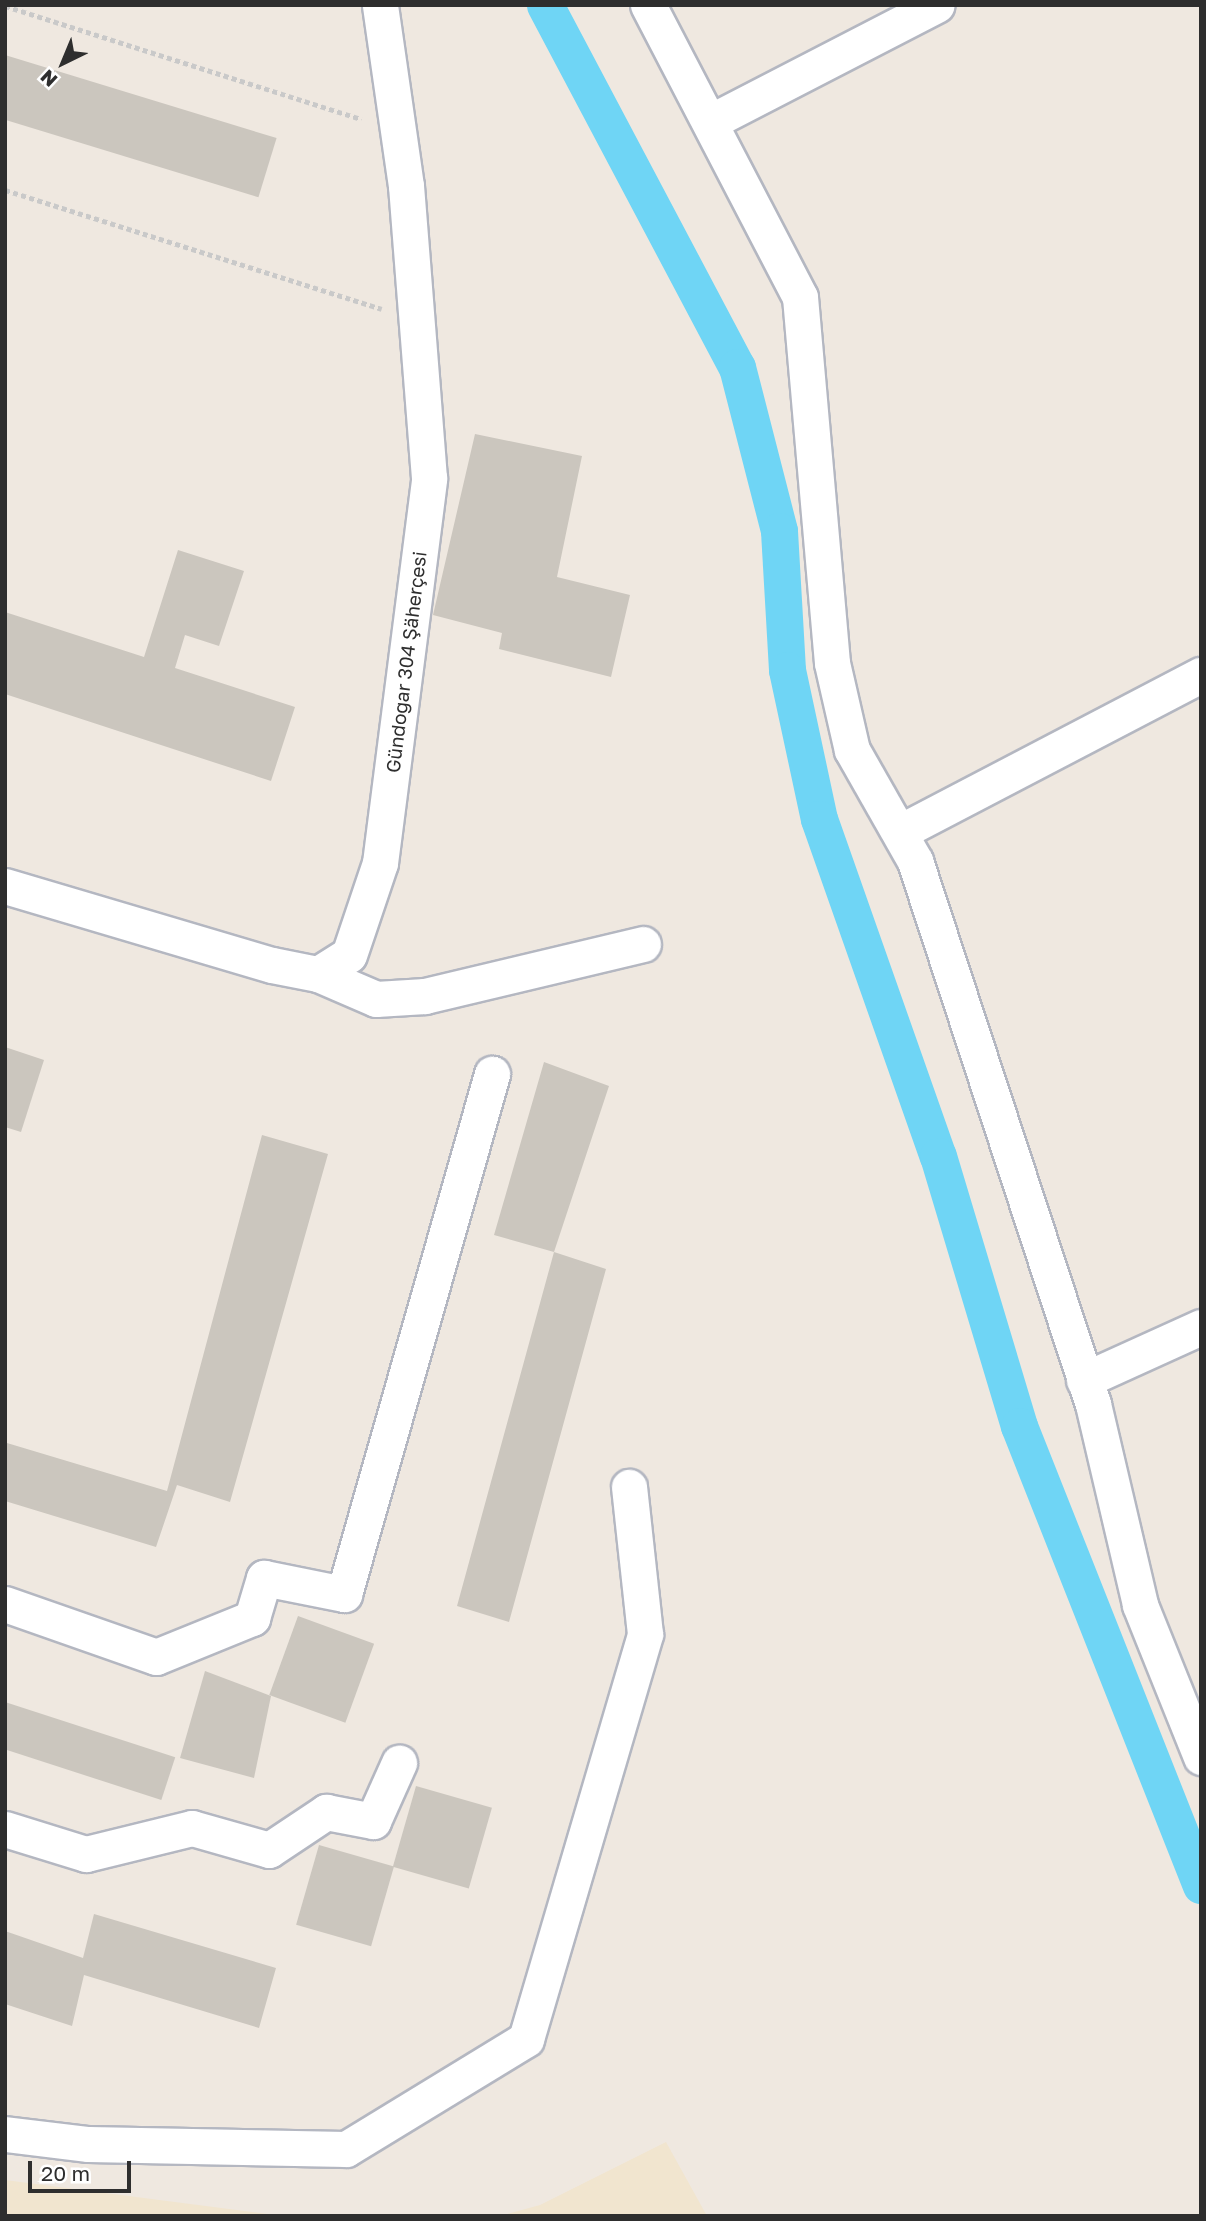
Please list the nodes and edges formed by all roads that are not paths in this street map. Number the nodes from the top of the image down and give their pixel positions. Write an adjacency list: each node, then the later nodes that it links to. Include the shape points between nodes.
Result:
1 (380, 5): 9 (street, Gündogar 304 Şäherçesi, via 419,321 429,478 380,863 349,955)
2 (648, 5): 4 (street)
3 (937, 5): 4 (street)
4 (710, 122): 6 (street, via 800,297 832,663 852,750)
5 (1201, 675): 6 (street)
6 (902, 831): 12 (street)
7 (5, 886): 9 (street, via 217,953)
8 (643, 944): 9 (street, via 425,996 376,999)
9 (317, 974)
10 (492, 1074): 14 (street, via 344,1594 264,1578 252,1618 156,1657)
11 (1201, 1326): 12 (street)
12 (1084, 1380): 15 (street, via 1140,1605)
13 (629, 1487): 18 (street, via 645,1634 526,2039 346,2149 88,2144)
14 (5, 1604)
15 (1201, 1757)
16 (399, 1763): 17 (street, via 373,1821 326,1812 269,1850 192,1828 86,1854)
17 (5, 1829)
18 (5, 2134)

